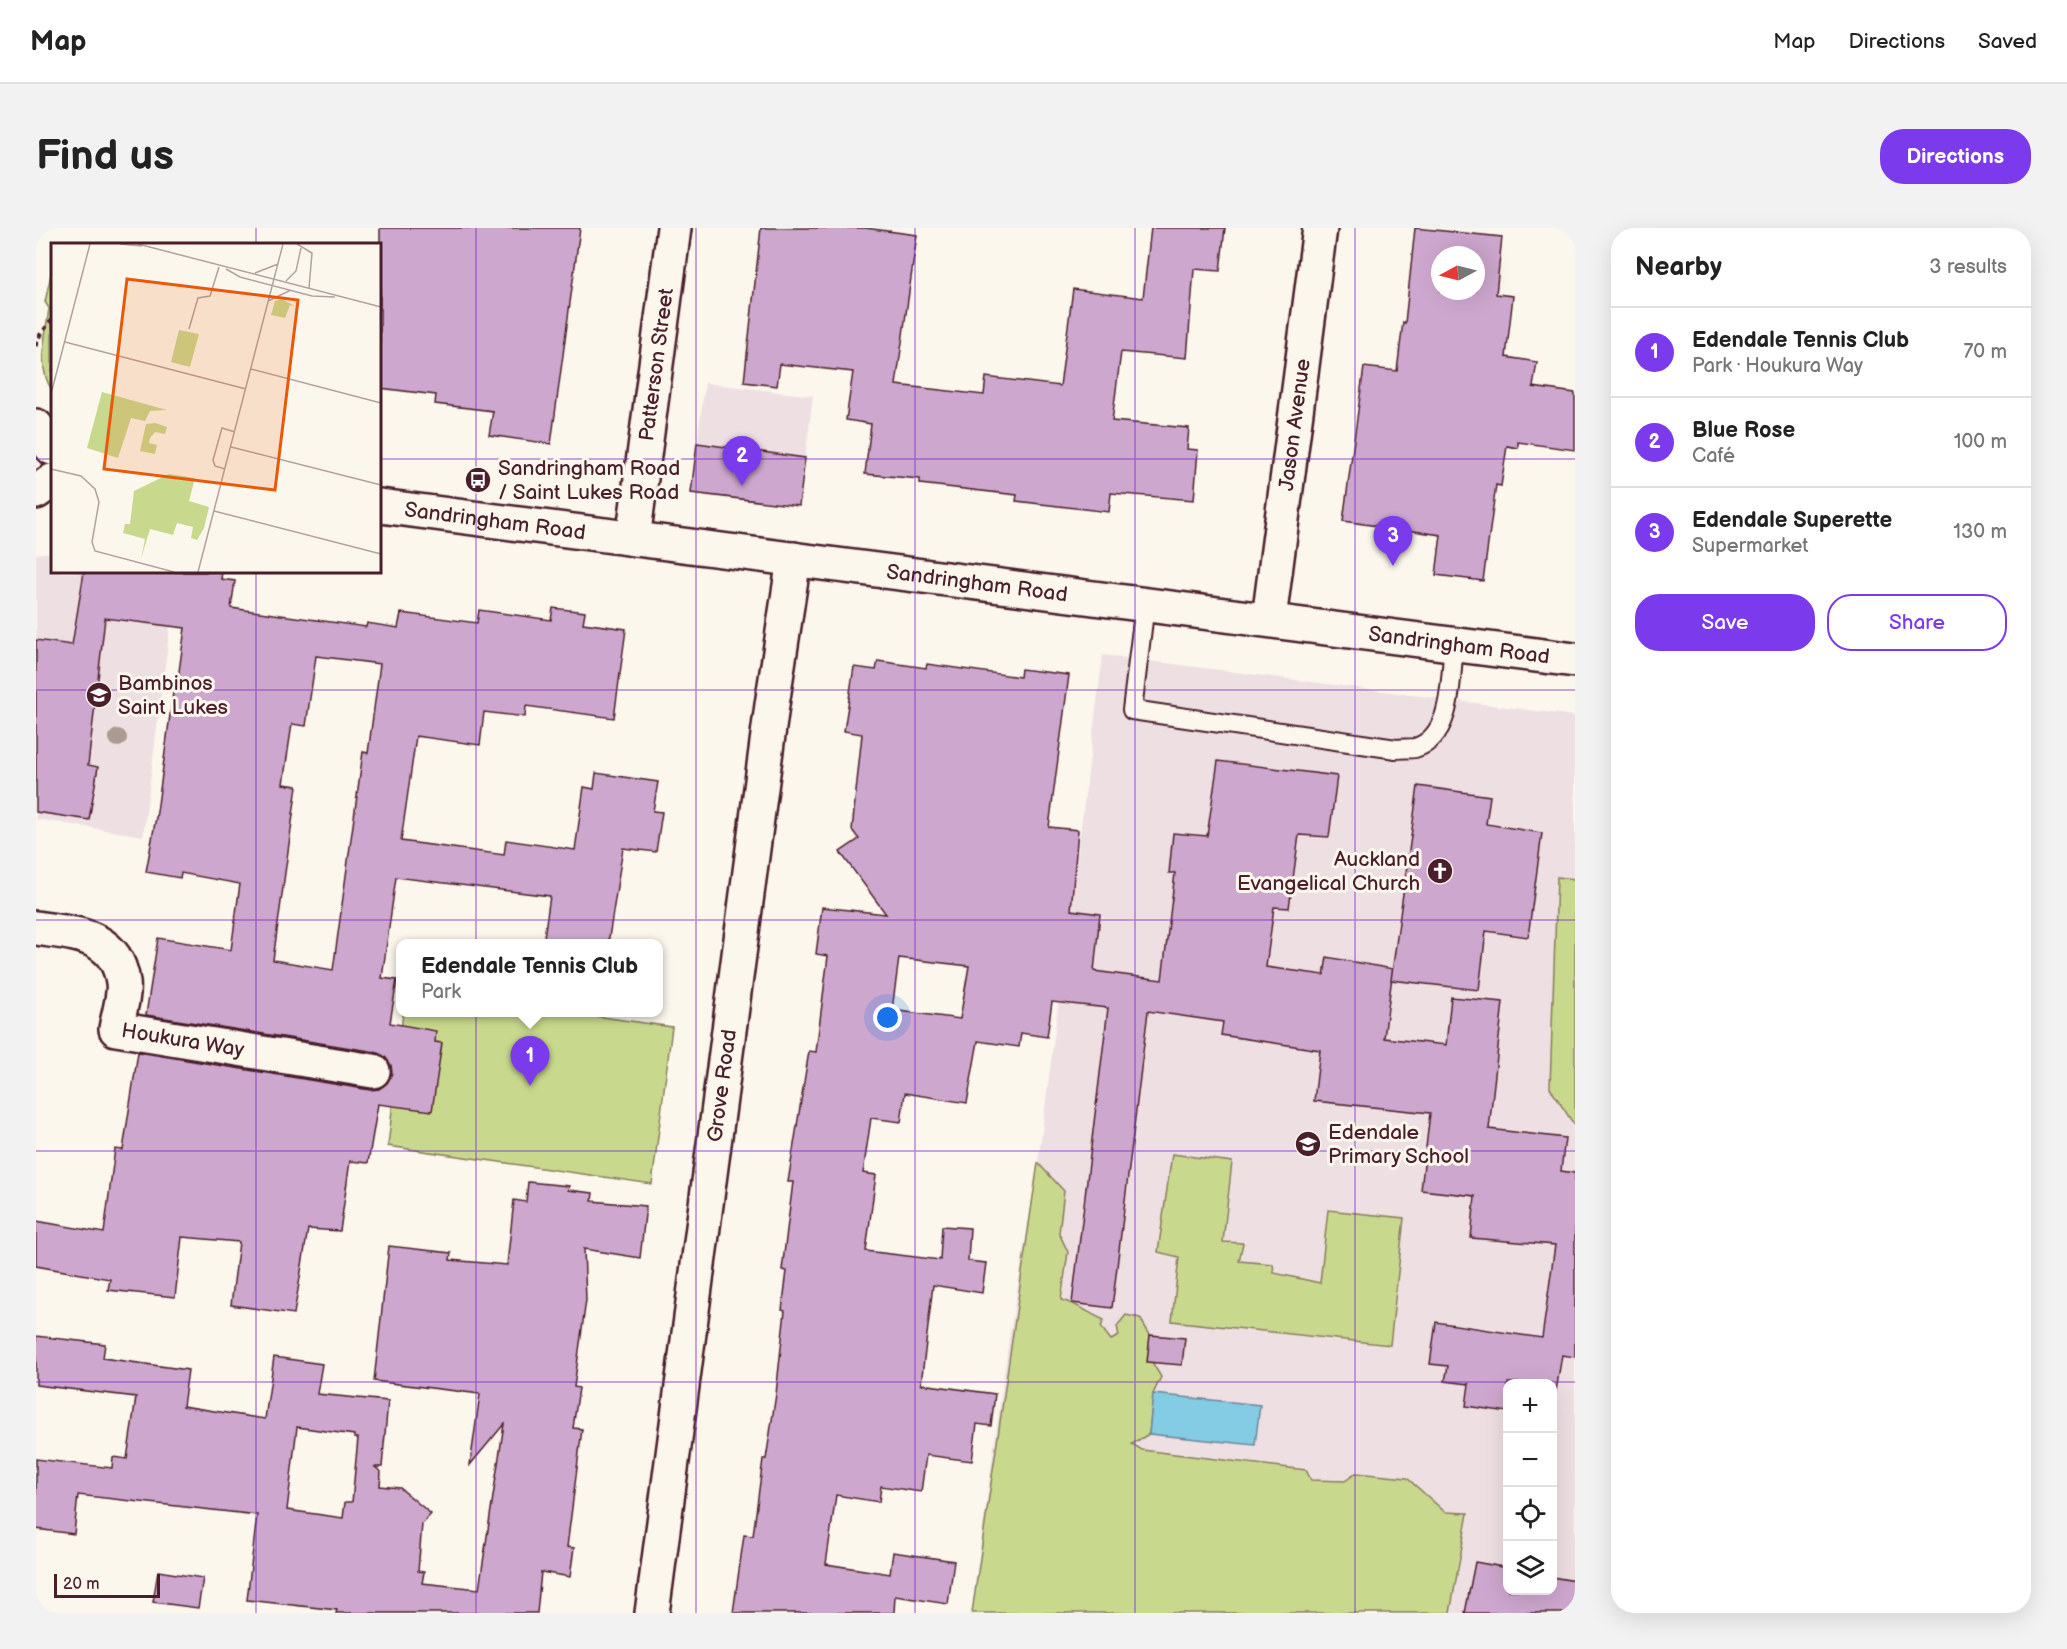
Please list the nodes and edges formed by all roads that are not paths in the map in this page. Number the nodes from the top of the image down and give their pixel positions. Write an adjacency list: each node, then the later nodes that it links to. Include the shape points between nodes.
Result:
1 (674, 228): 10 (street, Patterson Street)
2 (1320, 228): 13 (street, Jason Avenue)
3 (36, 426): 4 (street)
4 (51, 447)
5 (36, 465): 6 (street)
6 (51, 467)
7 (51, 482): 8 (street)
8 (36, 492)
9 (381, 506): 10 (street, Sandringham Road)
10 (633, 539): 11 (street, Sandringham Road)
11 (795, 559): 12 (street, Sandringham Road); 18 (street, Grove Road)
12 (1145, 604): 13 (street, Sandringham Road); 14 (lane, via 1132,710 1396,749 1415,748 1432,738 1442,725)
13 (1269, 619): 14 (street, Sandringham Road)
14 (1454, 644): 15 (street, Sandringham Road)
15 (1575, 660)
16 (36, 928): 17 (street, Houkura Way, via 89,937 110,949 124,983 116,1029)
17 (373, 1071)
18 (652, 1613)

